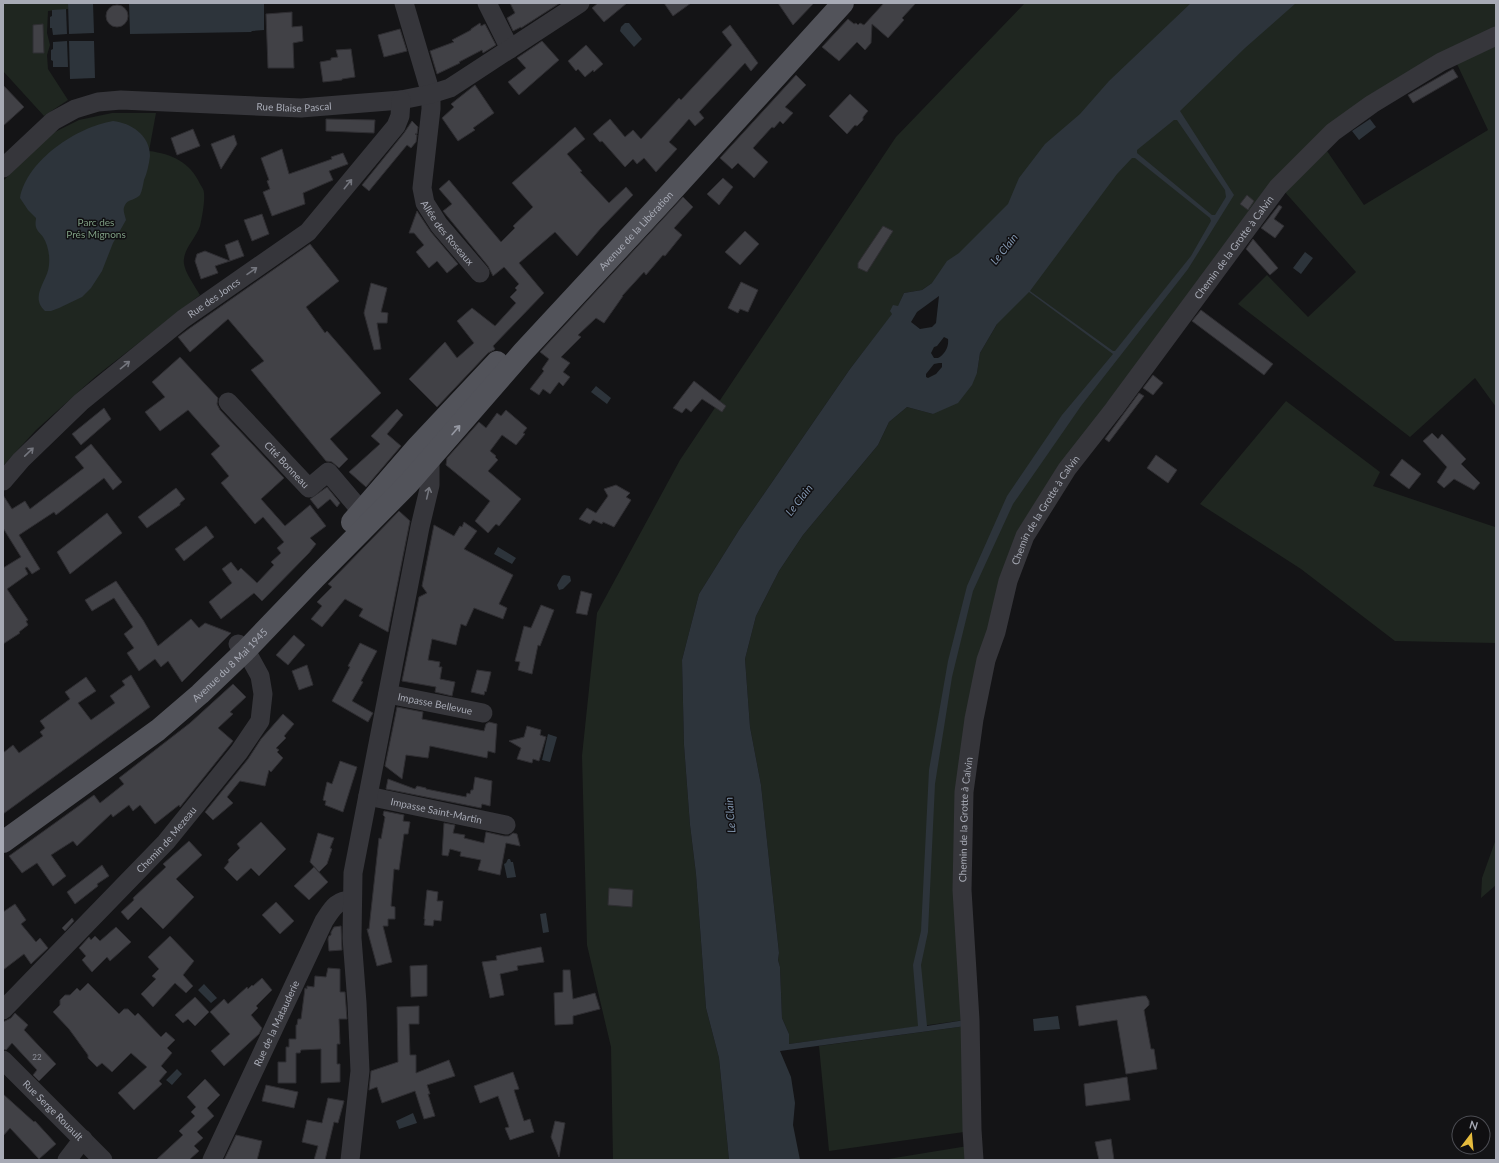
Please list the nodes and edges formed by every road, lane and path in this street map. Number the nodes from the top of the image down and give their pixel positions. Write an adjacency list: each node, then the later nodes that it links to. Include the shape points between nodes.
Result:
1 (404, 3): 8 (street)
2 (487, 3): 7 (street)
3 (580, 3): 7 (street, Rue Blaise Pascal)
4 (828, 3): 13 (main road, Avenue de la Libération, via 568,286)
5 (843, 3): 13 (main road, Avenue de la Libération, one-way to 5, via 523,352)
6 (1496, 36): 33 (street, Chemin de la Grotte à Calvin, via 1442,62 1372,104 1332,132 1278,187 1067,469 1025,536 1008,581 996,632 986,660 974,719 964,792 962,890 970,1020)
7 (510, 49): 8 (street, Rue Blaise Pascal, via 450,88)
8 (431, 94): 9 (street, Rue Blaise Pascal); 11 (street, Allée des Roseaux, via 422,188 425,203 439,225)
9 (401, 100): 10 (street, Rue Blaise Pascal, via 301,108 121,100 98,102 75,109 53,121); 14 (street, Rue des Joncs, one-way to 9, via 20,460 87,397 183,319 308,232 396,126 400,116)
10 (6, 160)
11 (480, 273)
12 (228, 402): 16 (street, Cité Bonneau, via 309,488 328,472)
13 (424, 453): 15 (main road, Avenue du 8 Mai 1945); 16 (main road, Avenue du 8 Mai 1945); 17 (street, one-way to 13, via 430,485)
14 (3, 481)
15 (408, 484): 17 (street); 18 (main road, Avenue du 8 Mai 1945)
16 (362, 512): 18 (main road, Avenue du 8 Mai 1945, via 273,604)
17 (420, 527): 19 (street)
18 (242, 648): 23 (main road, Avenue du 8 Mai 1945, via 159,715); 24 (main road, Avenue du 8 Mai 1945, via 200,694 158,730); 26 (street, Chemin de Mezeau, via 260,676 264,694 260,721 239,752 166,842)
19 (388, 694): 20 (street, Impasse Bellevue); 21 (street)
20 (483, 713)
21 (368, 796): 22 (street, Impasse Saint-Martin); 25 (street, via 353,873)
22 (506, 825)
23 (3, 830)
24 (3, 842)
25 (352, 900): 31 (street, Rue de la Matauderie, via 334,905 324,920); 32 (street, via 360,1070)
26 (3, 1010)
27 (3, 1060): 28 (street, Rue Serge Rouault)
28 (83, 1139): 29 (street); 30 (street, Rue Serge Rouault)
29 (67, 1160)
30 (103, 1160)
31 (212, 1160)
32 (350, 1160)
33 (974, 1160)

